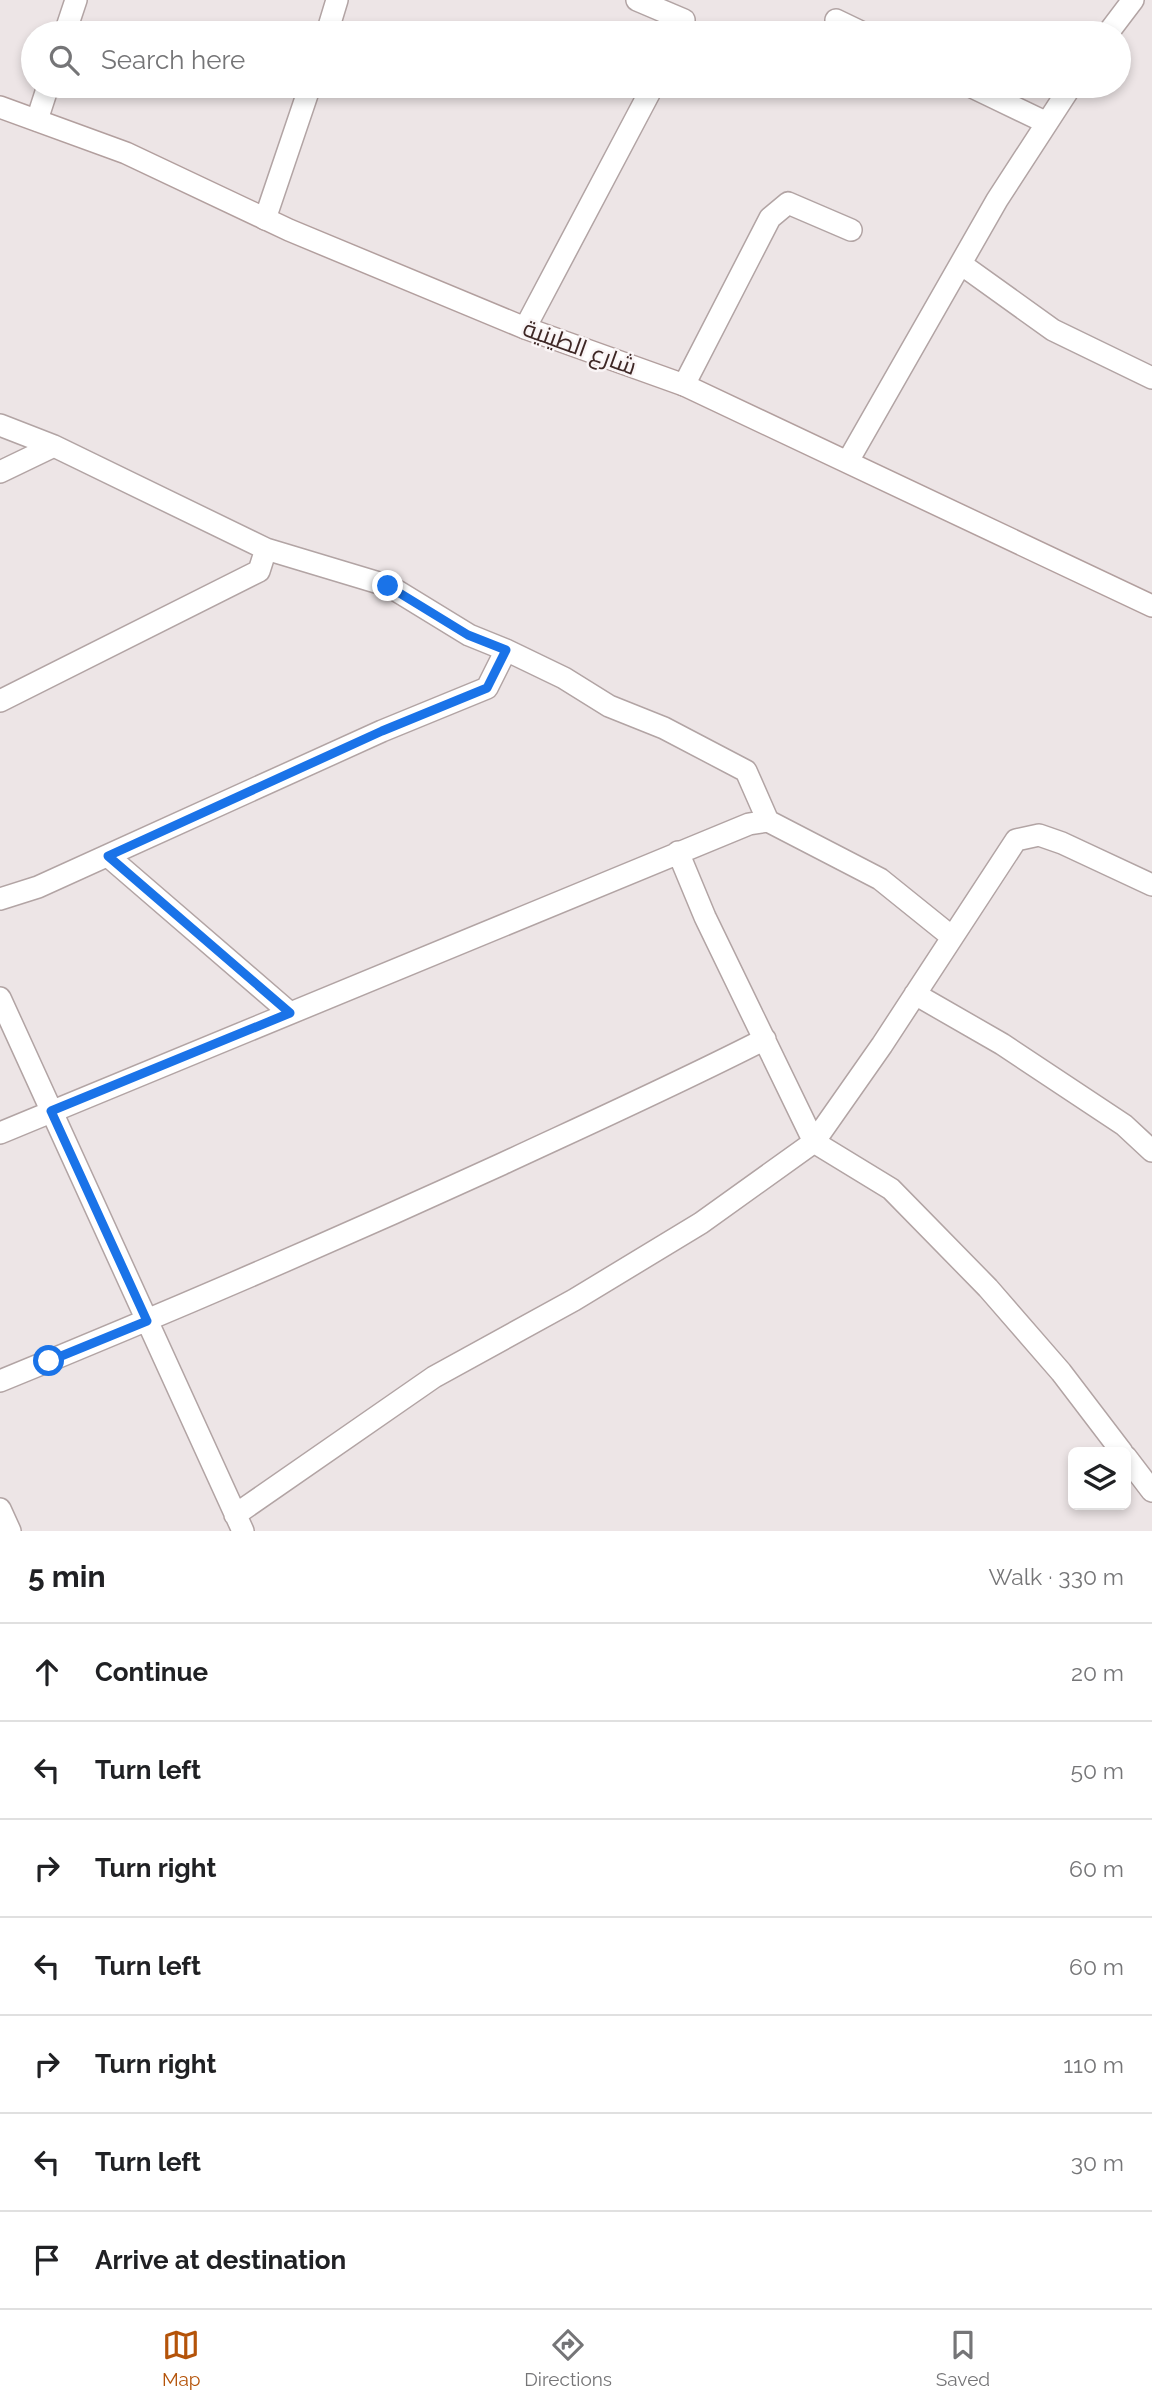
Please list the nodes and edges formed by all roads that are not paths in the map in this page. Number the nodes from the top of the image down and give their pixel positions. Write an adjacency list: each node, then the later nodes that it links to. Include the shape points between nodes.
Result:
1 (76, 0): 5 (street)
2 (337, 0): 6 (street)
3 (637, 0): 7 (street)
4 (1133, 0): 8 (street)
5 (69, 21)
6 (331, 21)
7 (684, 21)
8 (1117, 21)
9 (44, 98): 15 (street)
10 (306, 98): 17 (street)
11 (647, 98): 20 (street)
12 (995, 98): 16 (street)
13 (1063, 98): 16 (street)
14 (0, 107): 15 (street, شارع الطينية)
15 (37, 120): 17 (street, شارع الطينية, via 125,153)
16 (1047, 123): 19 (street)
17 (265, 219): 20 (street, شارع الطينية)
18 (851, 230): 22 (street, via 788,203 770,218)
19 (961, 264): 21 (street, via 1053,331); 25 (street)
20 (525, 328): 22 (street, شارع الطينية)
21 (1152, 378)
22 (684, 385): 25 (street, شارع الطينية)
23 (0, 425): 24 (street)
24 (54, 446): 26 (street); 27 (street)
25 (848, 461): 28 (street, شارع الطينية)
26 (0, 472)
27 (265, 549): 29 (street, via 388,586 468,635); 30 (street, via 259,570)
28 (1152, 606)
29 (506, 650): 31 (street, via 609,706 664,728 746,771); 33 (street, via 487,688)
30 (0, 701)
31 (768, 821): 32 (street); 36 (street, via 880,879)
32 (678, 852): 39 (street); 40 (street)
33 (108, 856): 35 (street); 39 (street)
34 (1152, 885): 36 (street, via 1062,842 1039,835 1016,840)
35 (0, 899)
36 (952, 937): 37 (street)
37 (915, 995): 43 (street); 44 (street, via 1024,1059 1124,1125)
38 (0, 998): 41 (street)
39 (290, 1013): 41 (street)
40 (765, 1039): 43 (street); 45 (street, via 401,1210)
41 (51, 1111): 42 (street); 45 (street)
42 (0, 1133)
43 (814, 1142): 47 (street, via 891,1189 988,1288); 51 (street, via 701,1223 575,1300 434,1377)
44 (1152, 1151)
45 (147, 1321): 46 (street); 51 (street)
46 (0, 1381)
47 (1118, 1447)
48 (1131, 1464): 49 (street)
49 (1152, 1491)
50 (0, 1508): 52 (street)
51 (239, 1523)
52 (10, 1531)

